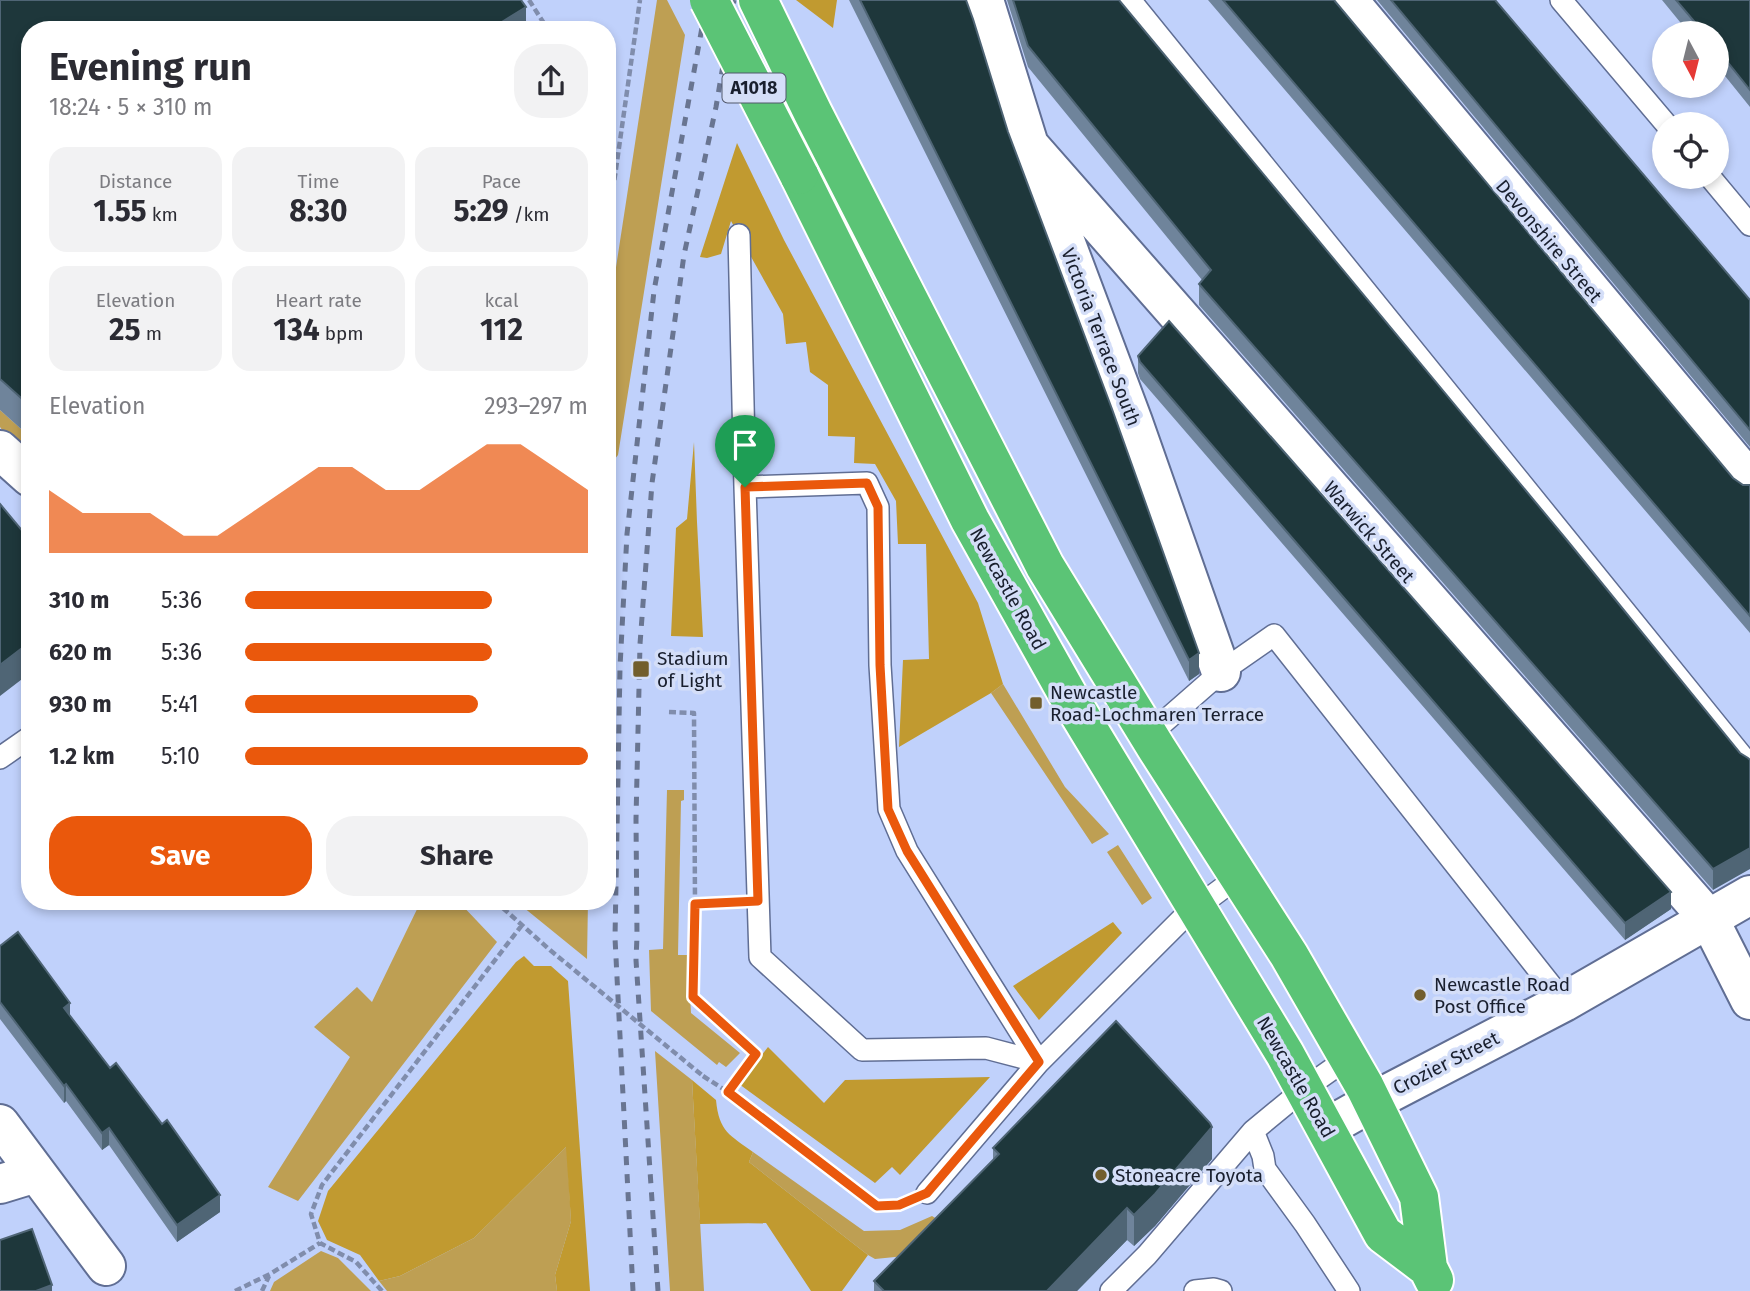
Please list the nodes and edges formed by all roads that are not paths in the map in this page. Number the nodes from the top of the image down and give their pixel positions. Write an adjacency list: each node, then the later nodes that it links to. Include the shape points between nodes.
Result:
1 (709, 0): 23 (highway, Newcastle Road / A1018, bridge, via 970,520 1073,704)
2 (758, 0): 17 (highway, A1018, via 1045,566)
3 (984, 0): 8 (street, Victoria Terrace South)
4 (1130, 0): 20 (lane)
5 (1348, 0): 14 (street, Devonshire Street)
6 (1561, 0): 7 (lane)
7 (1656, 112)
8 (1029, 145): 16 (street, Victoria Terrace South); 24 (street, Warwick Street)
9 (1720, 189): 10 (lane)
10 (1750, 225)
11 (739, 235): 15 (lane)
12 (0, 450): 13 (street)
13 (21, 469)
14 (1750, 481)
15 (745, 487): 28 (lane, via 867,483 878,507 888,809 907,851); 28 (lane, via 760,957 862,1049 986,1048)
16 (1221, 672): 17 (lane); 26 (lane, via 1274,635)
17 (1149, 735): 21 (highway, A1018)
18 (21, 743): 19 (lane)
19 (0, 758)
20 (1750, 766)
21 (1238, 876): 23 (lane); 27 (highway, A1018)
22 (1750, 895): 24 (street, Crozier Street)
23 (1196, 907): 28 (lane); 29 (highway, Newcastle Road / A1018)
24 (1709, 919): 25 (street, Warwick Street); 26 (street, Crozier Street)
25 (1750, 1000)
26 (1564, 1002): 30 (street, Crozier Street)
27 (1348, 1058): 29 (lane); 30 (highway, A1018)
28 (1039, 1062): 36 (lane)
29 (1304, 1089): 32 (highway, Newcastle Road / A1018); 33 (lane)
30 (1372, 1102): 32 (street, Crozier Street); 38 (highway, A1018, via 1419,1197)
31 (0, 1124): 34 (street)
32 (1326, 1128): 38 (highway, Newcastle Road / A1018, via 1383,1234)
33 (1253, 1132): 39 (lane); 42 (lane, via 1265,1169)
34 (36, 1173): 35 (street); 37 (street)
35 (0, 1184)
36 (927, 1193)
37 (106, 1266)
38 (1434, 1279)
39 (1111, 1291)
40 (1195, 1291): 41 (lane)
41 (1221, 1291)
42 (1349, 1291)

